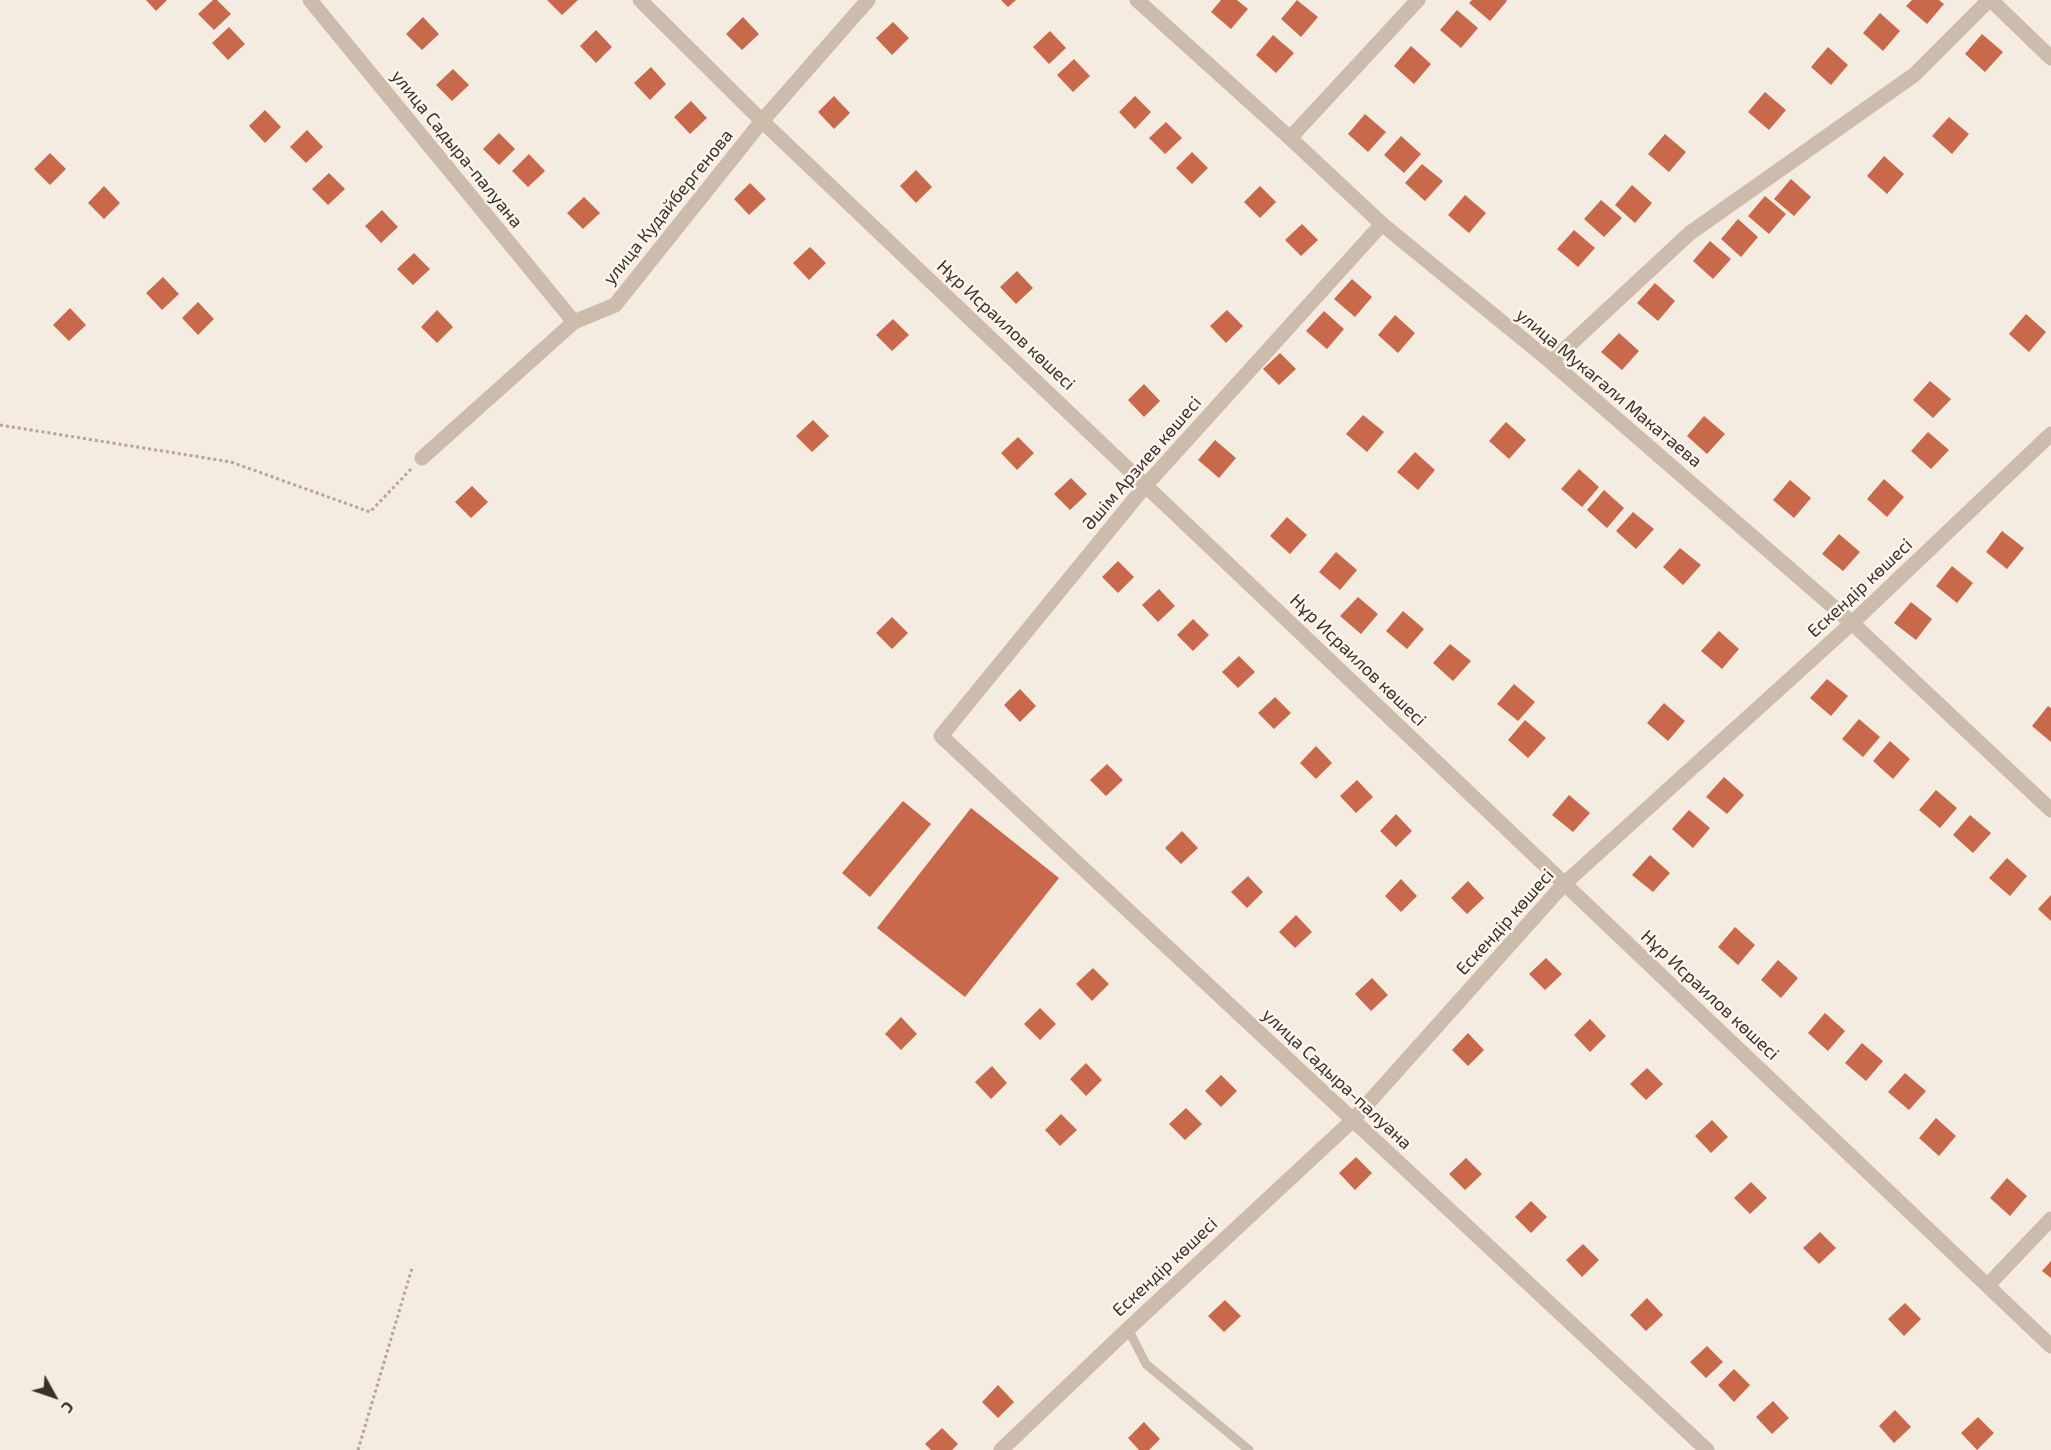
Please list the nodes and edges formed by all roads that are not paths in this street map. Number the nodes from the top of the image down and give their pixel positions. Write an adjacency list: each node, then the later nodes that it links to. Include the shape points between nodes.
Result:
1 (310, 0): 11 (street, улица Садыра-палуана)
2 (640, 0): 8 (street, Нұр Исраилов көшесі)
3 (867, 0): 8 (street, улица Кудайбергенова)
4 (1137, 0): 9 (street, улица Мукагали Макатаева)
5 (1418, 0): 9 (street)
6 (1990, 0): 7 (street); 12 (street, via 1914,75 1690,233)
7 (2051, 58)
8 (762, 121): 11 (street, улица Кудайбергенова, via 615,304); 15 (street, Нұр Исраилов көшесі)
9 (1290, 138): 10 (street, улица Мукагали Макатаева)
10 (1382, 224): 12 (street, улица Мукагали Макатаева); 15 (street, Әшім Арзиев көшесі)
11 (574, 322): 14 (street, улица Кудайбергенова)
12 (1551, 362): 16 (street, улица Мукагали Макатаева)
13 (2051, 434): 16 (street, Ескендір көшесі)
14 (422, 458)
15 (1146, 485): 17 (street, Әшім Арзиев көшесі); 19 (street, Нұр Исраилов көшесі)
16 (1852, 623): 18 (street, улица Мукагали Макатаева); 19 (street, Ескендір көшесі)
17 (941, 736): 20 (street, улица Садыра-палуана)
18 (2051, 810)
19 (1564, 884): 20 (street, Ескендір көшесі); 22 (street, Нұр Исраилов көшесі)
20 (1353, 1120): 23 (street, Ескендір көшесі); 27 (street, улица Садыра-палуана)
21 (2051, 1219): 22 (street)
22 (1988, 1285): 24 (street, Нұр Исраилов көшесі)
23 (1128, 1329): 25 (street, Ескендір көшесі); 26 (lane, via 1146,1364)
24 (2051, 1346)
25 (1001, 1450)
26 (1249, 1450)
27 (1707, 1450)

